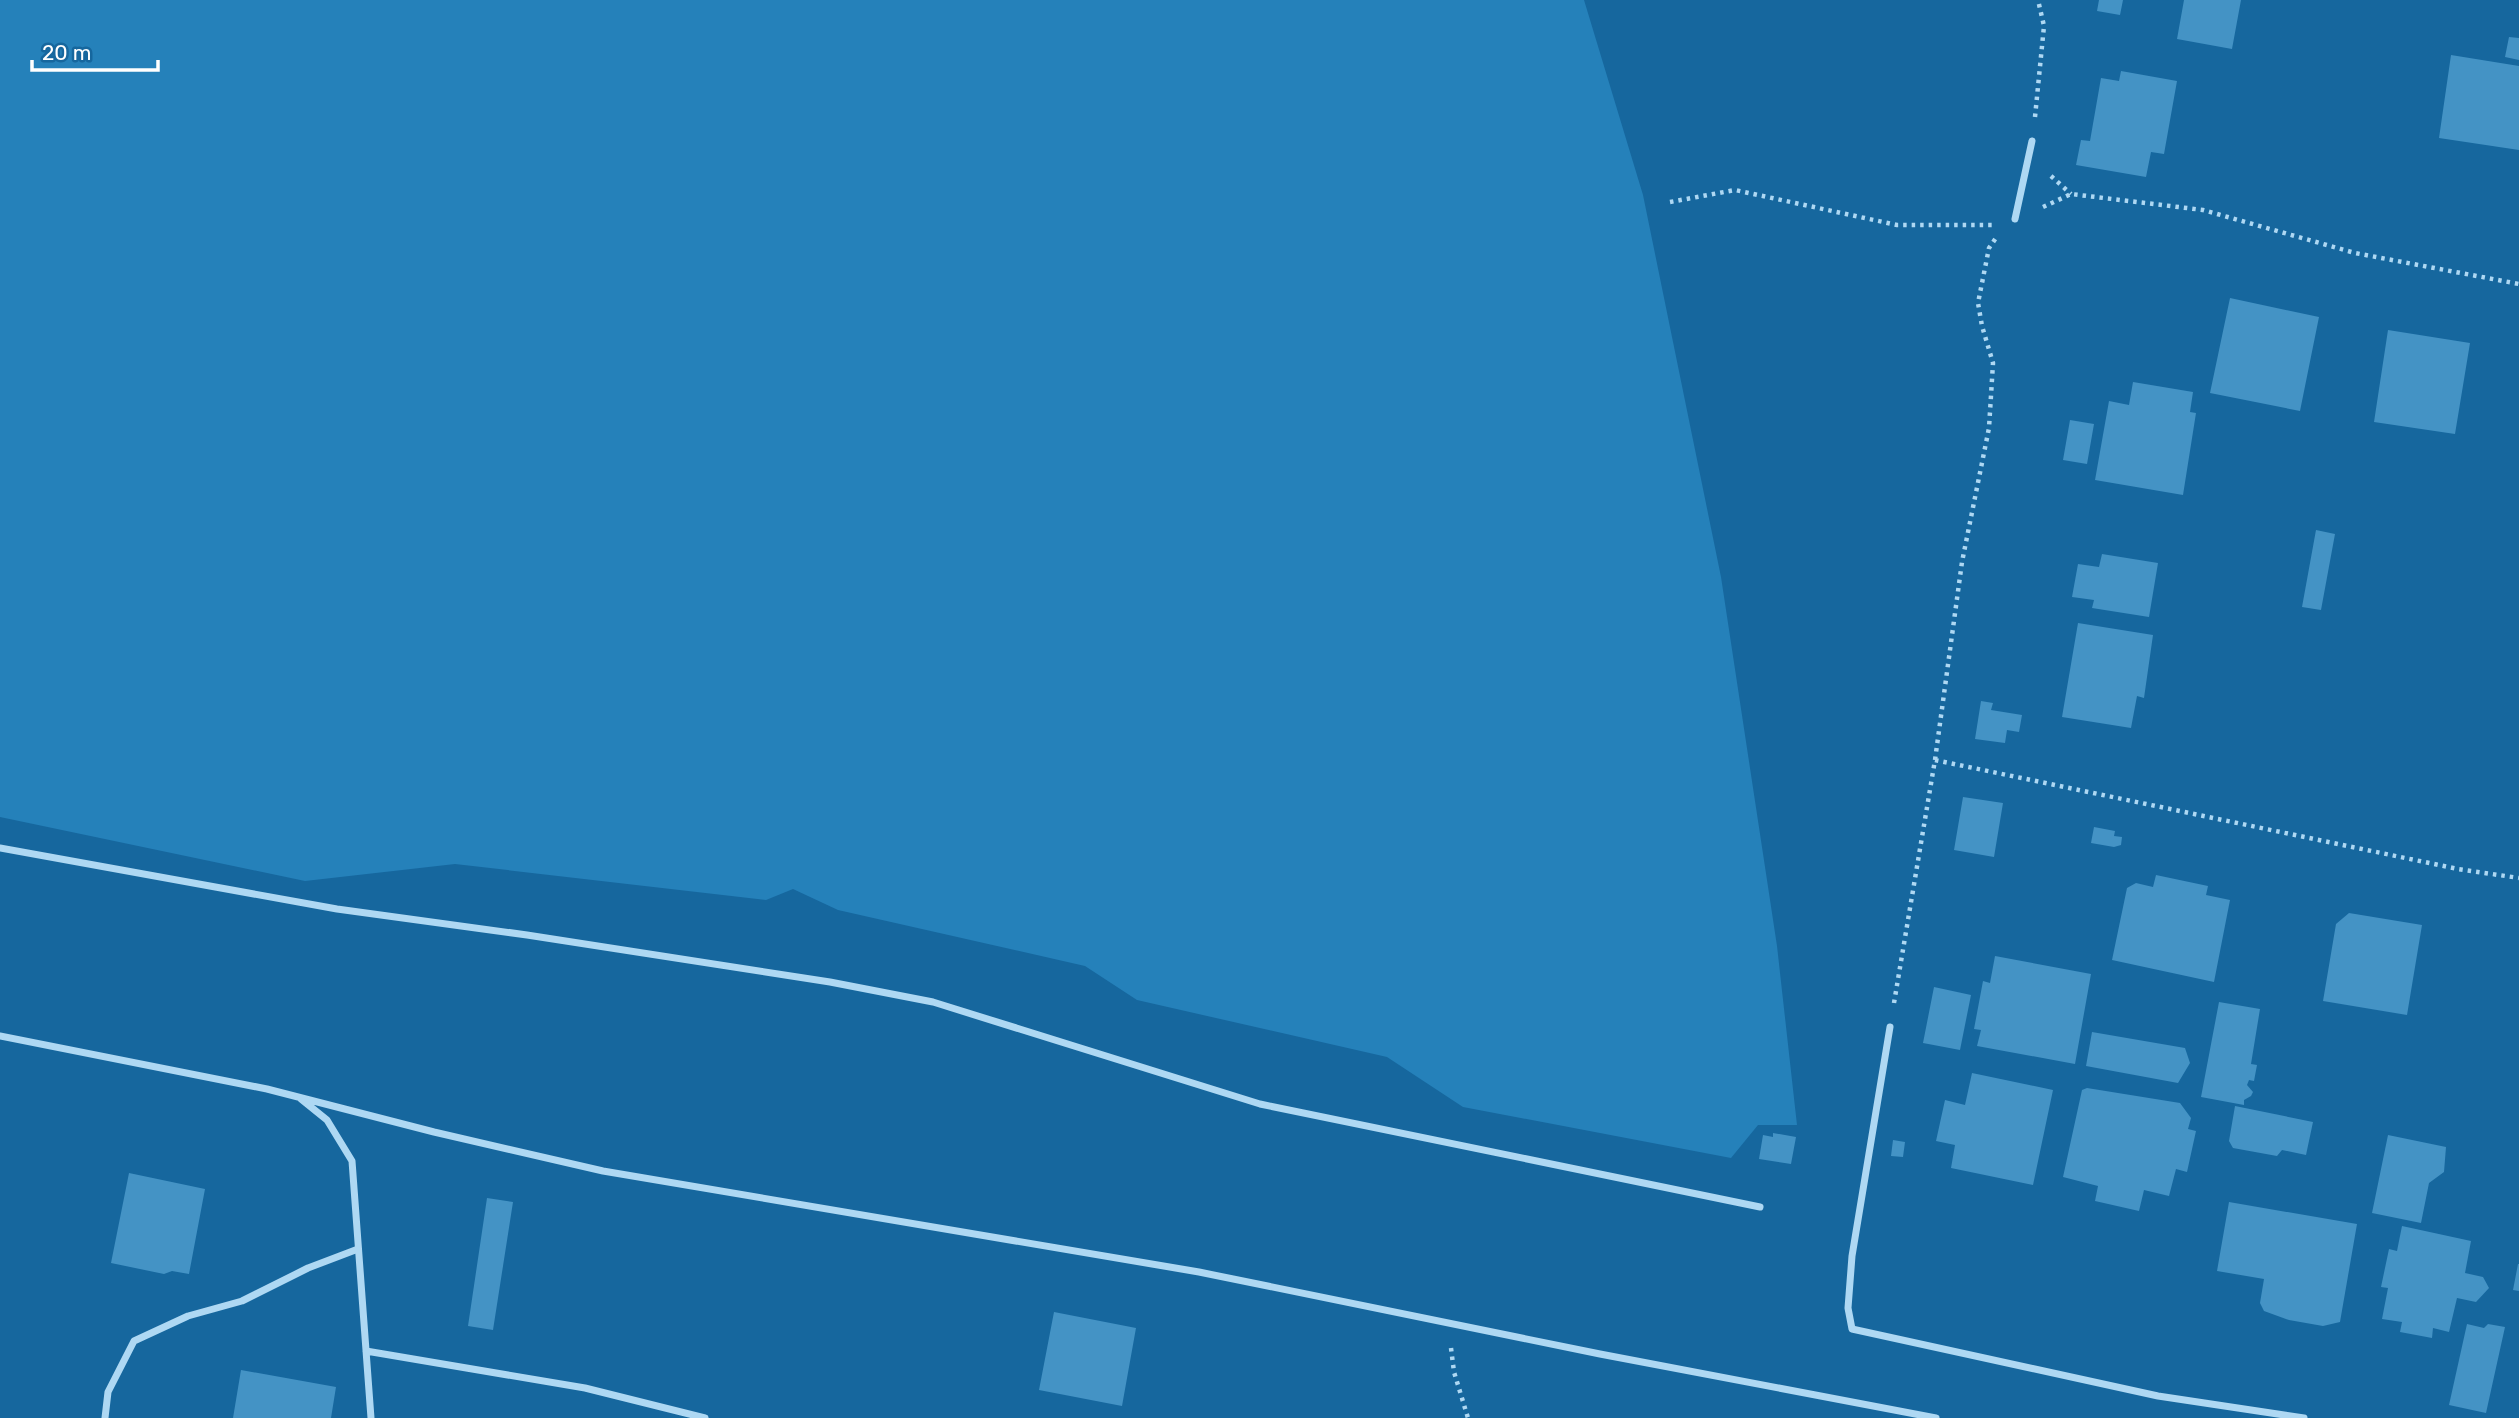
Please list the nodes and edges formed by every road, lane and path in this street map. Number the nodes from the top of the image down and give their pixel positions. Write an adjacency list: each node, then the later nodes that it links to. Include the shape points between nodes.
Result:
1 (2038, 0): 2 (path, via 2044,26)
2 (2032, 141): 3 (path, via 2040,166); 5 (street)
3 (2071, 194): 5 (path); 7 (path, via 2203,210 2355,253)
4 (1670, 202): 6 (path, via 1735,190 1897,225)
5 (2015, 219): 6 (path)
6 (2004, 225): 8 (path, via 1989,248 1978,303 1993,363 1989,428 1962,562)
7 (2519, 284)
8 (1935, 760): 10 (path); 11 (path)
9 (0, 848): 14 (street, via 337,909 831,982 920,1000 1260,1104)
10 (2519, 878)
11 (1890, 1027): 23 (street, via 1852,1256 1847,1308 1852,1329 2158,1396)
12 (0, 1036): 13 (street)
13 (298, 1097): 15 (street, via 327,1120 352,1161); 16 (street, via 603,1171 1199,1272)
14 (1760, 1207)
15 (358, 1249): 17 (street); 18 (street, via 242,1301 188,1317 134,1341 108,1392)
16 (1448, 1324): 21 (path, via 1454,1372); 22 (street)
17 (366, 1352): 19 (street); 20 (street, via 585,1388)
18 (105, 1418)
19 (371, 1418)
20 (705, 1418)
21 (1468, 1418)
22 (1936, 1418)
23 (2304, 1418)

